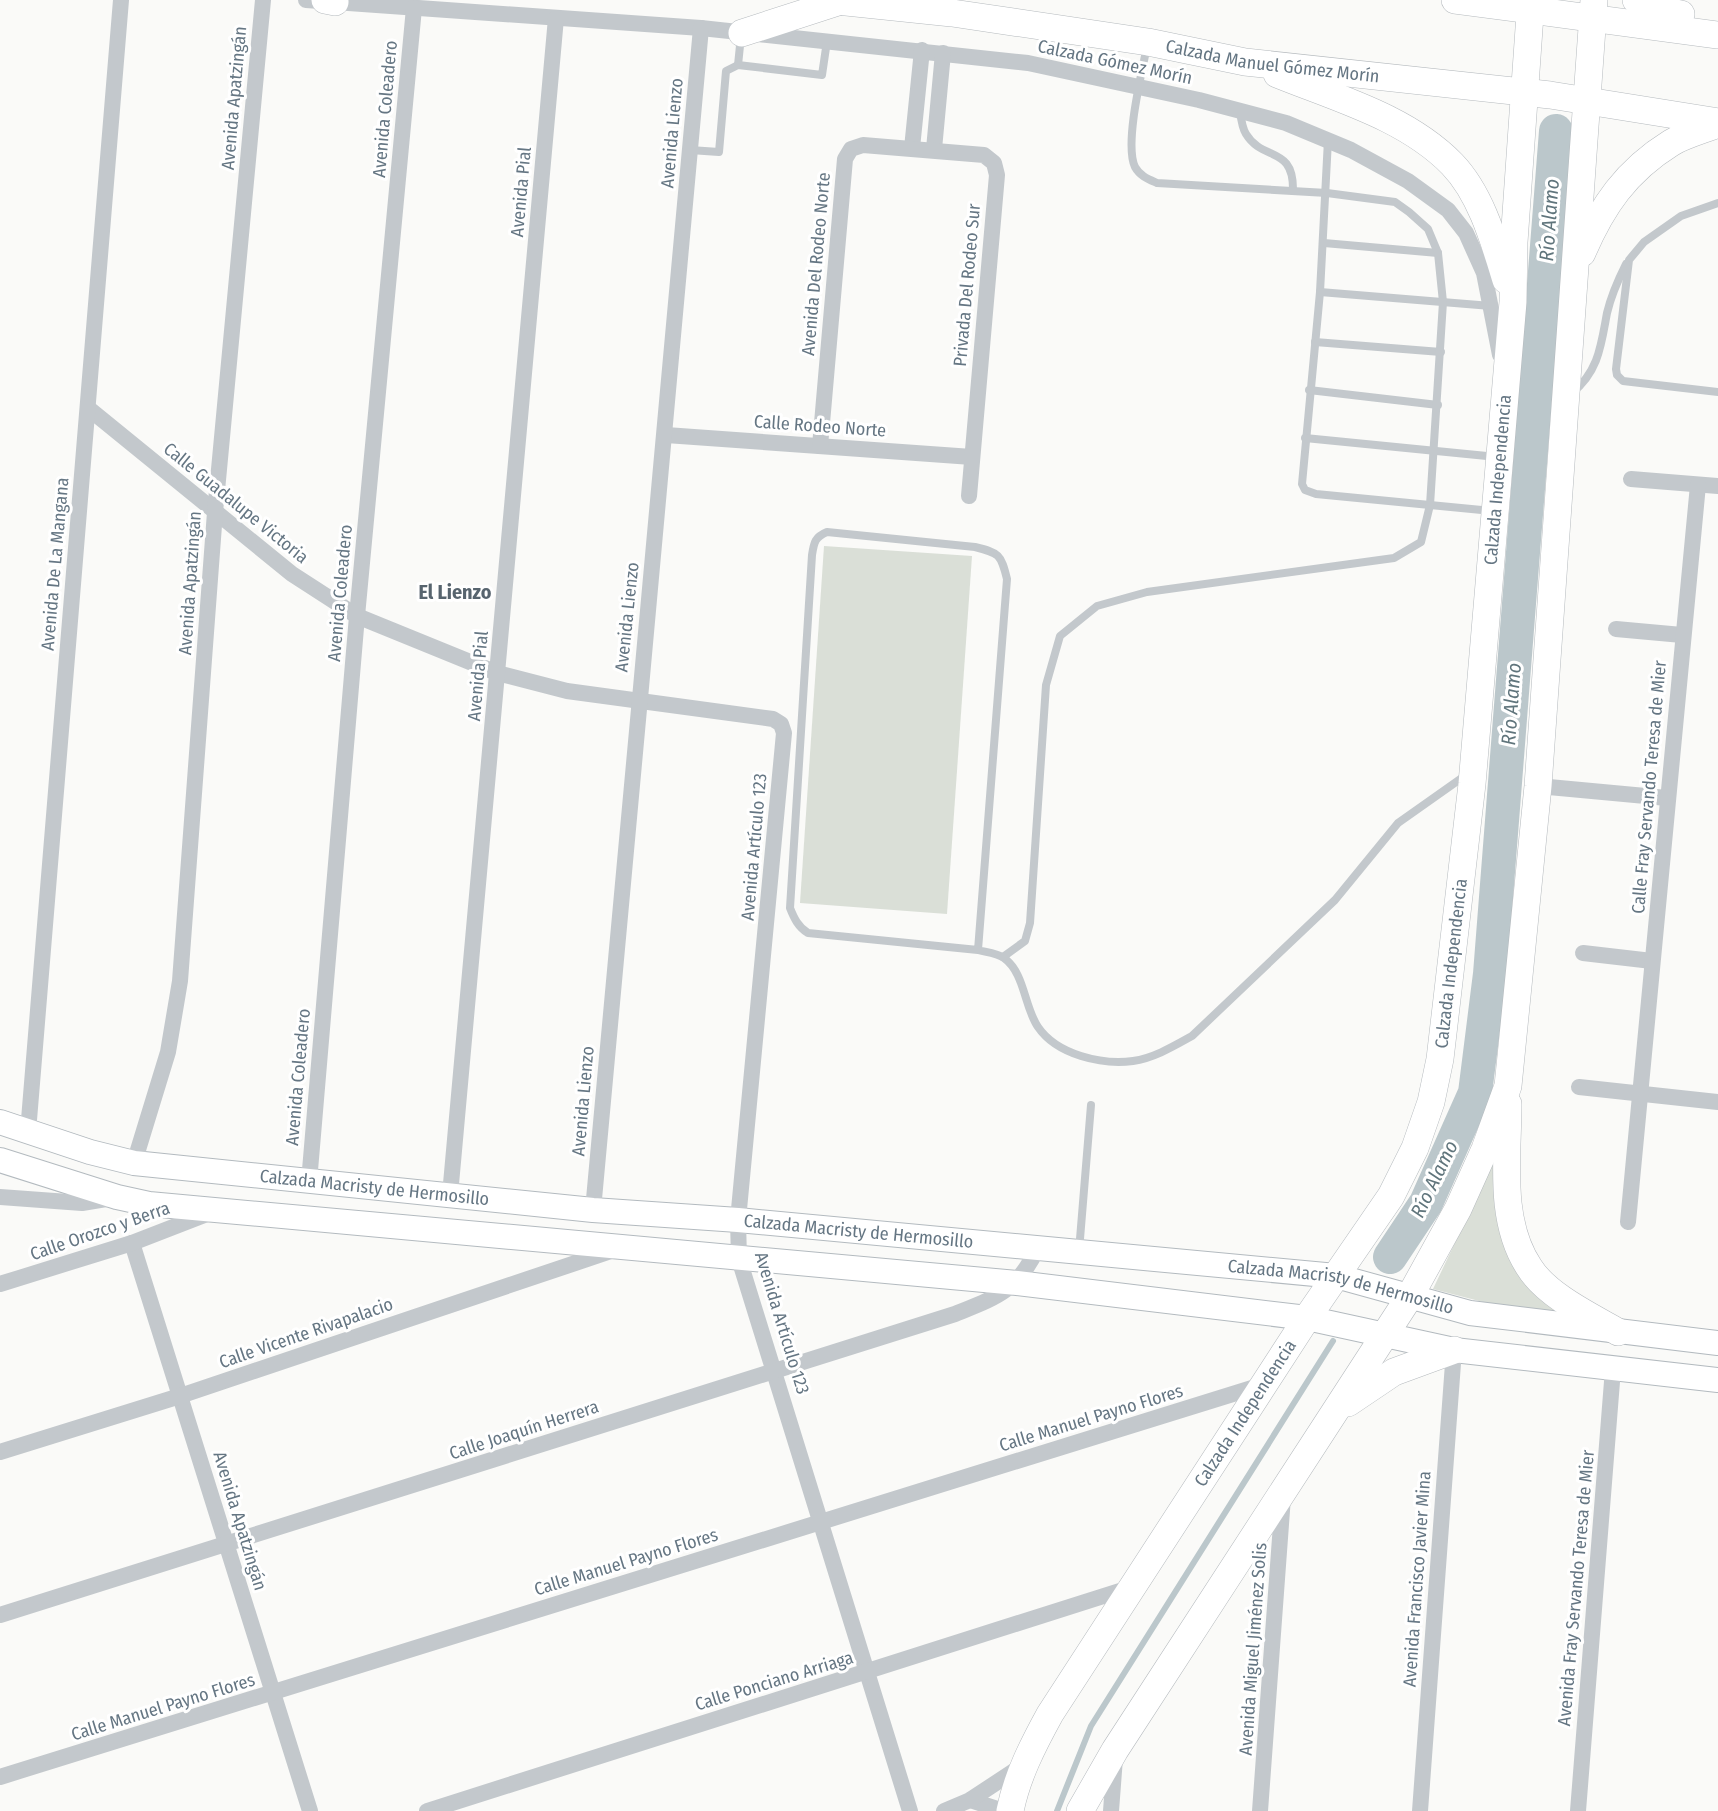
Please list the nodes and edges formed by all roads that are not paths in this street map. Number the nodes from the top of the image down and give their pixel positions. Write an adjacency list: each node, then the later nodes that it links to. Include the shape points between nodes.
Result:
1 (121, 0): 47 (street, Avenida De La Mangana)
2 (263, 0): 59 (street, Avenida Apatzingán)
3 (306, 0): 6 (street, Calzada Gómez Morín)
4 (1455, 0): 8 (main road)
5 (1636, 0): 12 (main road, via 1652,9)
6 (330, 1): 9 (street, Calzada Gómez Morín)
7 (834, 1): 14 (main road); 17 (main road, Calzada Manuel Gómez Morín, via 952,13)
8 (1531, 5): 10 (main road); 23 (main road, Calzada Independencia)
9 (414, 8): 11 (street, Calzada Gómez Morín); 61 (street, Avenida Coleadero)
10 (1593, 9): 15 (main road); 24 (main road)
11 (556, 18): 13 (street, Calzada Gómez Morín); 64 (street, Avenida Pial)
12 (1718, 18)
13 (701, 28): 14 (street, Calzada Gómez Morín); 30 (street, Avenida Lienzo)
14 (742, 33): 16 (street, Calzada Gómez Morín); 21 (lane)
15 (1718, 35)
16 (827, 41): 18 (street, Calzada Gómez Morín); 21 (lane, via 822,75)
17 (1148, 42): 20 (main road, Calzada Manuel Gómez Morín); 22 (lane)
18 (922, 50): 19 (street, Calzada Gómez Morín); 28 (street)
19 (943, 52): 22 (street, Calzada Gómez Morín, via 1028,63); 29 (street)
20 (1245, 62): 23 (main road, Calzada Manuel Gómez Morín); 40 (main road, via 1386,117 1454,165 1490,230)
21 (738, 65): 30 (lane, via 726,71 719,152)
22 (1139, 86): 25 (street, Calzada Gómez Morín); 31 (lane, via 1131,146 1134,165 1142,176 1157,183)
23 (1524, 92): 24 (main road, Calzada Manuel Gómez Morín); 40 (main road, Calzada Independencia)
24 (1585, 101): 26 (main road, Calzada Manuel Gómez Morín); 37 (main road)
25 (1240, 111): 27 (street, Calzada Gómez Morín, via 1286,123); 31 (lane, via 1251,141 1284,158 1290,167)
26 (1718, 123): 37 (main road, via 1672,142 1630,174 1597,217)
27 (1328, 140): 32 (lane); 40 (street, Calzada Gómez Morín, via 1408,181 1448,210 1466,233)
28 (912, 148): 29 (street, Privada Del Rodeo Sur); 50 (street, Avenida Del Rodeo Norte, via 863,145 851,149 845,159)
29 (934, 149): 52 (street, Privada Del Rodeo Sur, via 984,155 994,163 997,175)
30 (690, 150): 48 (street, Avenida Lienzo)
31 (1293, 191): 32 (lane)
32 (1327, 193): 34 (lane); 35 (lane, via 1395,202 1428,229)
33 (1718, 202): 36 (lane, via 1681,216 1644,242)
34 (1323, 243): 35 (lane); 38 (lane)
35 (1437, 253): 39 (lane)
36 (1629, 260): 44 (lane, via 1617,375 1623,381); 45 (lane, via 1611,297 1593,372)
37 (1573, 274): 45 (main road)
38 (1320, 292): 39 (lane); 41 (lane)
39 (1443, 302): 40 (lane); 42 (lane)
40 (1502, 304): 53 (main road, Calzada Independencia, via 1505,393)
41 (1315, 342): 42 (lane); 43 (lane)
42 (1441, 352): 46 (lane)
43 (1309, 390): 46 (lane); 49 (lane)
44 (1718, 392)
45 (1565, 399): 69 (main road)
46 (1438, 405): 51 (lane)
47 (88, 408): 59 (street, Calle Guadalupe Victoria); 81 (street, Avenida De La Mangana)
48 (666, 435): 50 (street, Calle Rodeo Norte); 65 (street, Avenida Lienzo)
49 (1305, 438): 51 (lane); 58 (lane, via 1301,477 1305,490)
50 (820, 446): 52 (street, Calle Rodeo Norte)
51 (1435, 451): 53 (lane); 58 (lane)
52 (972, 457): 57 (street, Privada Del Rodeo Sur)
53 (1500, 458): 60 (main road, Calzada Independencia)
54 (1631, 479): 55 (street)
55 (1698, 485): 56 (street); 63 (street, Calle Fray Servando Teresa de Mier)
56 (1718, 486)
57 (969, 496)
58 (1430, 505): 60 (lane); 73 (lane, via 1421,542 1394,558 1147,592 1098,606 1060,636 1046,684 1030,923 1025,941)
59 (215, 512): 61 (street, Calle Guadalupe Victoria, via 292,574); 83 (street, Avenida Apatzingán, via 180,981 168,1052)
60 (1495, 512): 68 (main road, Calzada Independencia)
61 (357, 616): 64 (street, Calle Guadalupe Victoria); 84 (street, Avenida Coleadero)
62 (1616, 629): 63 (street)
63 (1682, 635): 70 (street, Calle Fray Servando Teresa de Mier)
64 (497, 673): 65 (street, Calle Guadalupe Victoria, via 567,691); 86 (street, Avenida Pial)
65 (638, 700): 66 (street, Calle Guadalupe Victoria, via 773,719); 89 (street, Avenida Lienzo)
66 (781, 724): 67 (lane); 91 (street, Avenida Artículo 123, via 784,733)
67 (800, 735): 71 (lane, via 790,908 801,929 851,939); 71 (lane, via 812,555 819,536 827,532 975,547 993,551 1002,559 1007,579)
68 (1474, 770): 73 (lane, via 1398,823 1335,900 1192,1036 1168,1050 1133,1061 1087,1059 1055,1044 1037,1027 1014,968); 98 (main road, Calzada Independencia, via 1440,1059 1431,1102 1415,1148 1391,1196)
69 (1538, 786): 70 (street); 75 (main road)
70 (1667, 798): 74 (street, Calle Fray Servando Teresa de Mier)
71 (978, 950): 73 (lane)
72 (1583, 953): 74 (street)
73 (1003, 957)
74 (1652, 961): 77 (street, Calle Fray Servando Teresa de Mier)
75 (1508, 1086): 101 (main road, via 1458,1209); 103 (main road, via 1509,1216 1515,1240 1530,1269 1556,1293)
76 (1579, 1087): 77 (street)
77 (1640, 1093): 78 (street); 92 (street, Calle Fray Servando Teresa de Mier)
78 (1718, 1102)
79 (1091, 1105): 96 (lane)
80 (0, 1122): 81 (main road, Calzada Macristy de Hermosillo)
81 (27, 1132): 83 (main road, Calzada Macristy de Hermosillo)
82 (0, 1160): 85 (main road, Calzada Macristy de Hermosillo)
83 (134, 1163): 84 (main road, Calzada Macristy de Hermosillo); 85 (main road, via 104,1181)
84 (309, 1182): 86 (main road, Calzada Macristy de Hermosillo)
85 (81, 1187): 88 (main road, Calzada Macristy de Hermosillo)
86 (450, 1195): 89 (main road, Calzada Macristy de Hermosillo)
87 (0, 1197): 88 (street, via 82,1203)
88 (117, 1197): 90 (main road, Calzada Macristy de Hermosillo)
89 (593, 1210): 91 (main road, Calzada Macristy de Hermosillo)
90 (212, 1212): 93 (street, Calle Orozco y Berra); 94 (main road, Calzada Macristy de Hermosillo)
91 (738, 1220): 95 (main road, Calzada Macristy de Hermosillo); 97 (street, Avenida Artículo 123)
92 (1628, 1222)
93 (132, 1243): 100 (street, Calle Orozco y Berra); 111 (street, Avenida Apatzingán)
94 (623, 1247): 97 (main road, Calzada Macristy de Hermosillo); 111 (street, Calle Vicente Rivapalacio)
95 (1036, 1248): 96 (main road, Calzada Macristy de Hermosillo); 99 (street, Calle Joaquín Herrera)
96 (1079, 1251): 98 (main road, Calzada Macristy de Hermosillo)
97 (739, 1258): 99 (main road, Calzada Macristy de Hermosillo); 108 (street, Avenida Artículo 123)
98 (1336, 1276): 101 (main road, Calzada Macristy de Hermosillo); 102 (main road, Calzada Independencia)
99 (1017, 1283): 102 (main road, Calzada Macristy de Hermosillo); 108 (street, Calle Joaquín Herrera, via 990,1300 955,1314)
100 (0, 1284)
101 (1410, 1296): 103 (main road, Calzada Macristy de Hermosillo, via 1470,1313); 104 (main road)
102 (1307, 1318): 104 (main road, Calzada Macristy de Hermosillo); 110 (main road, Calzada Independencia)
103 (1618, 1332): 105 (main road, Calzada Macristy de Hermosillo)
104 (1387, 1334): 106 (main road, Calzada Macristy de Hermosillo); 112 (main road)
105 (1718, 1343)
106 (1454, 1350): 107 (main road, Calzada Macristy de Hermosillo); 112 (main road, via 1394,1372); 134 (street, Avenida Francisco Javier Mina)
107 (1613, 1369): 109 (main road, Calzada Macristy de Hermosillo); 135 (street, Avenida Fray Servando Teresa de Mier)
108 (776, 1370): 115 (street, Avenida Artículo 123); 116 (street, Calle Joaquín Herrera)
109 (1718, 1380)
110 (1265, 1384): 115 (street, Calle Manuel Payno Flores); 117 (main road, Calzada Independencia)
111 (180, 1396): 113 (street, Calle Vicente Rivapalacio); 116 (street, Avenida Apatzingán)
112 (1332, 1415): 114 (main road)
113 (0, 1452)
114 (1284, 1490): 121 (main road); 133 (street, Avenida Miguel Jiménez Solis)
115 (822, 1521): 119 (street, Avenida Artículo 123); 120 (street, Calle Manuel Payno Flores)
116 (227, 1545): 118 (street, Calle Joaquín Herrera); 120 (street, Avenida Apatzingán)
117 (1132, 1587): 119 (street, Calle Ponciano Arriaga); 122 (main road, Calzada Independencia, via 1050,1714)
118 (0, 1615)
119 (867, 1672): 126 (street, Calle Ponciano Arriaga); 127 (street, Avenida Artículo 123)
120 (273, 1693): 123 (street, Calle Manuel Payno Flores); 125 (street, Avenida Apatzingán)
121 (1115, 1750): 131 (main road); 132 (street)
122 (1025, 1764): 124 (street); 130 (main road, Calzada Independencia)
123 (0, 1777)
124 (970, 1800): 128 (street); 129 (street)
125 (310, 1811)
126 (427, 1811)
127 (910, 1811)
128 (944, 1811)
129 (1004, 1811)
130 (1010, 1811)
131 (1080, 1811)
132 (1111, 1811)
133 (1260, 1811)
134 (1420, 1811)
135 (1578, 1811)

